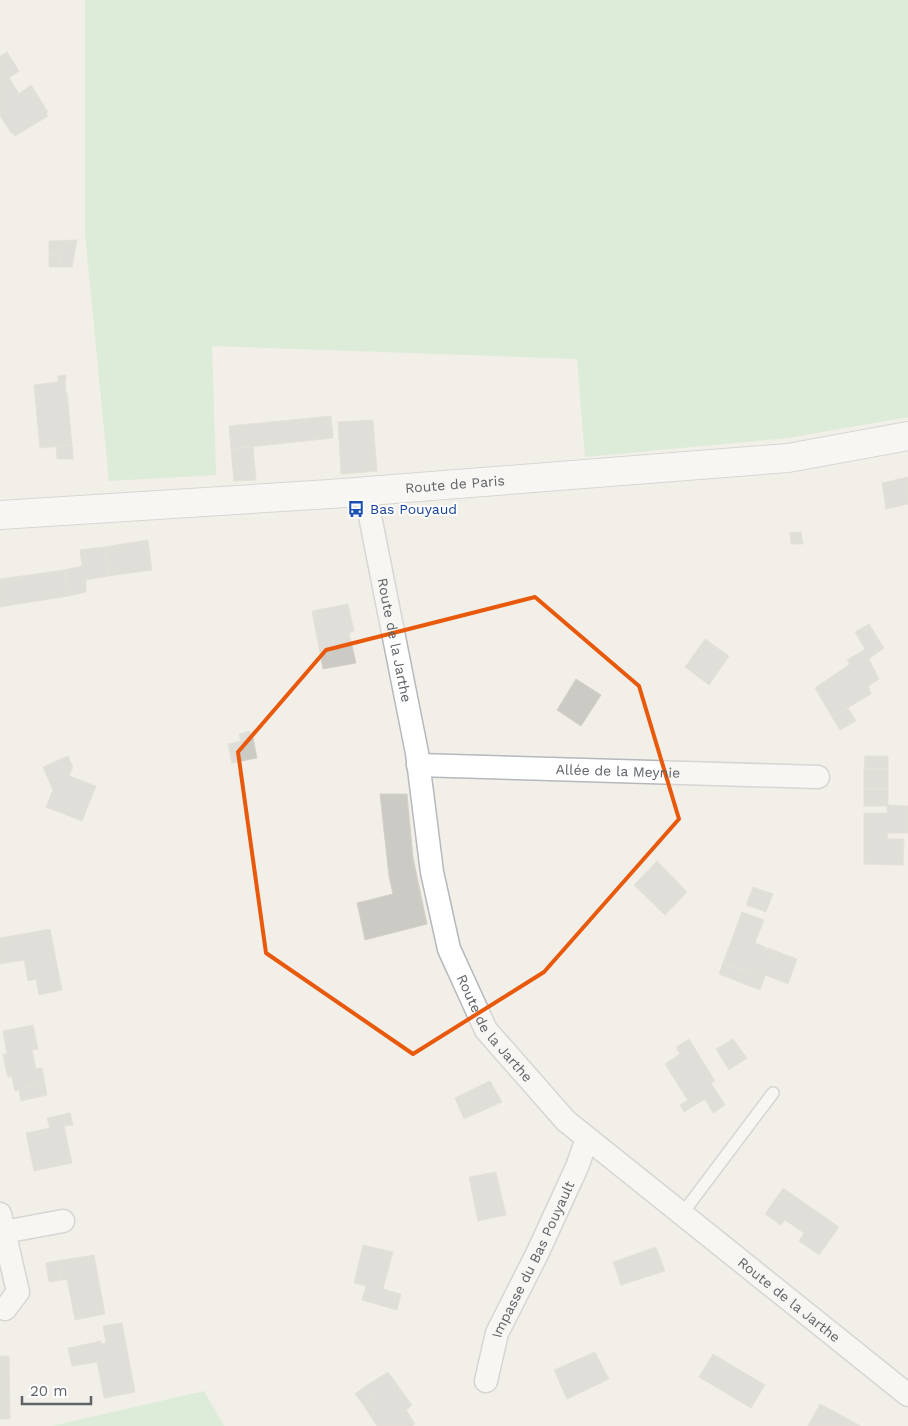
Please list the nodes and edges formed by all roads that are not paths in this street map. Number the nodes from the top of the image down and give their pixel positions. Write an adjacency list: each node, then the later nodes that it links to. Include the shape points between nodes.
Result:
1 (908, 436): 2 (main road, Route de Paris, via 788,458)
2 (364, 491): 3 (main road, Route de Paris); 4 (street, Route de la Jarthe)
3 (0, 515)
4 (418, 765): 5 (street, Allée de la Meynie); 7 (street, Route de la Jarthe, via 432,872 449,949 486,1030 566,1121)
5 (818, 777)
6 (772, 1093): 8 (lane)
7 (587, 1139): 8 (street, Route de la Jarthe); 12 (street, Impasse du Bas Pouyault, via 537,1254 497,1333)
8 (682, 1214): 13 (street, Route de la Jarthe)
9 (63, 1221): 10 (street)
10 (2, 1223): 11 (street, via 18,1292)
11 (5, 1309)
12 (486, 1381)
13 (908, 1395)

